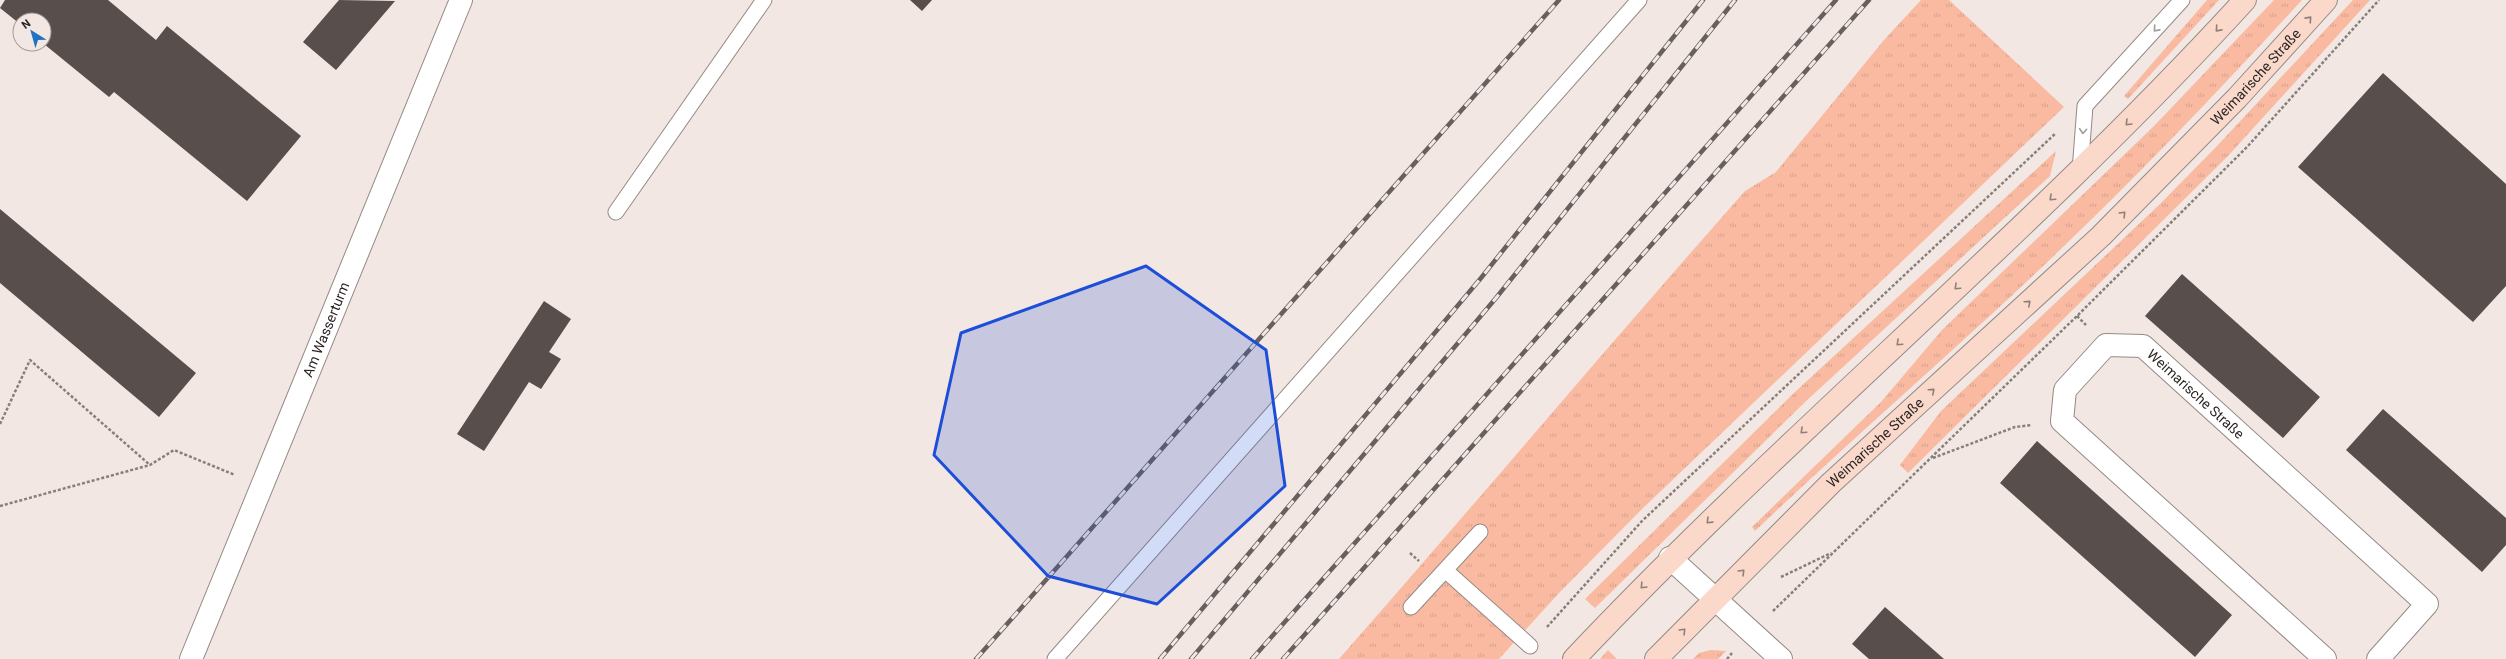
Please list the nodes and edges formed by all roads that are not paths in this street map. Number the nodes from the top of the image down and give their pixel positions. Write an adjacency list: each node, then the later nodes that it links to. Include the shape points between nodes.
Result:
1 (461, 0): 15 (street, Am Wasserturm)
2 (764, 0): 8 (lane)
3 (1639, 0): 16 (lane)
4 (2182, 0): 7 (lane, one-way to 7, via 2085,106)
5 (2245, 0): 7 (main road, one-way to 7)
6 (2326, 0): 12 (main road, Weimarische Straße, one-way to 6, via 1831,483 2101,236 2237,98)
7 (2080, 171): 10 (main road, one-way to 10)
8 (616, 212)
9 (1480, 532): 11 (lane)
10 (1670, 558): 12 (street); 17 (main road, one-way to 17)
11 (1445, 570): 13 (lane); 14 (lane)
12 (1714, 600): 18 (main road, Weimarische Straße, one-way to 12); 19 (street)
13 (1411, 607)
14 (1530, 646)
15 (191, 659)
16 (1055, 659)
17 (1574, 659)
18 (1656, 659)
19 (1781, 659)
20 (2325, 659): 21 (street, Weimarische Straße, via 2062,421 2065,390 2106,345 2143,346 2427,604)
21 (2378, 659)

